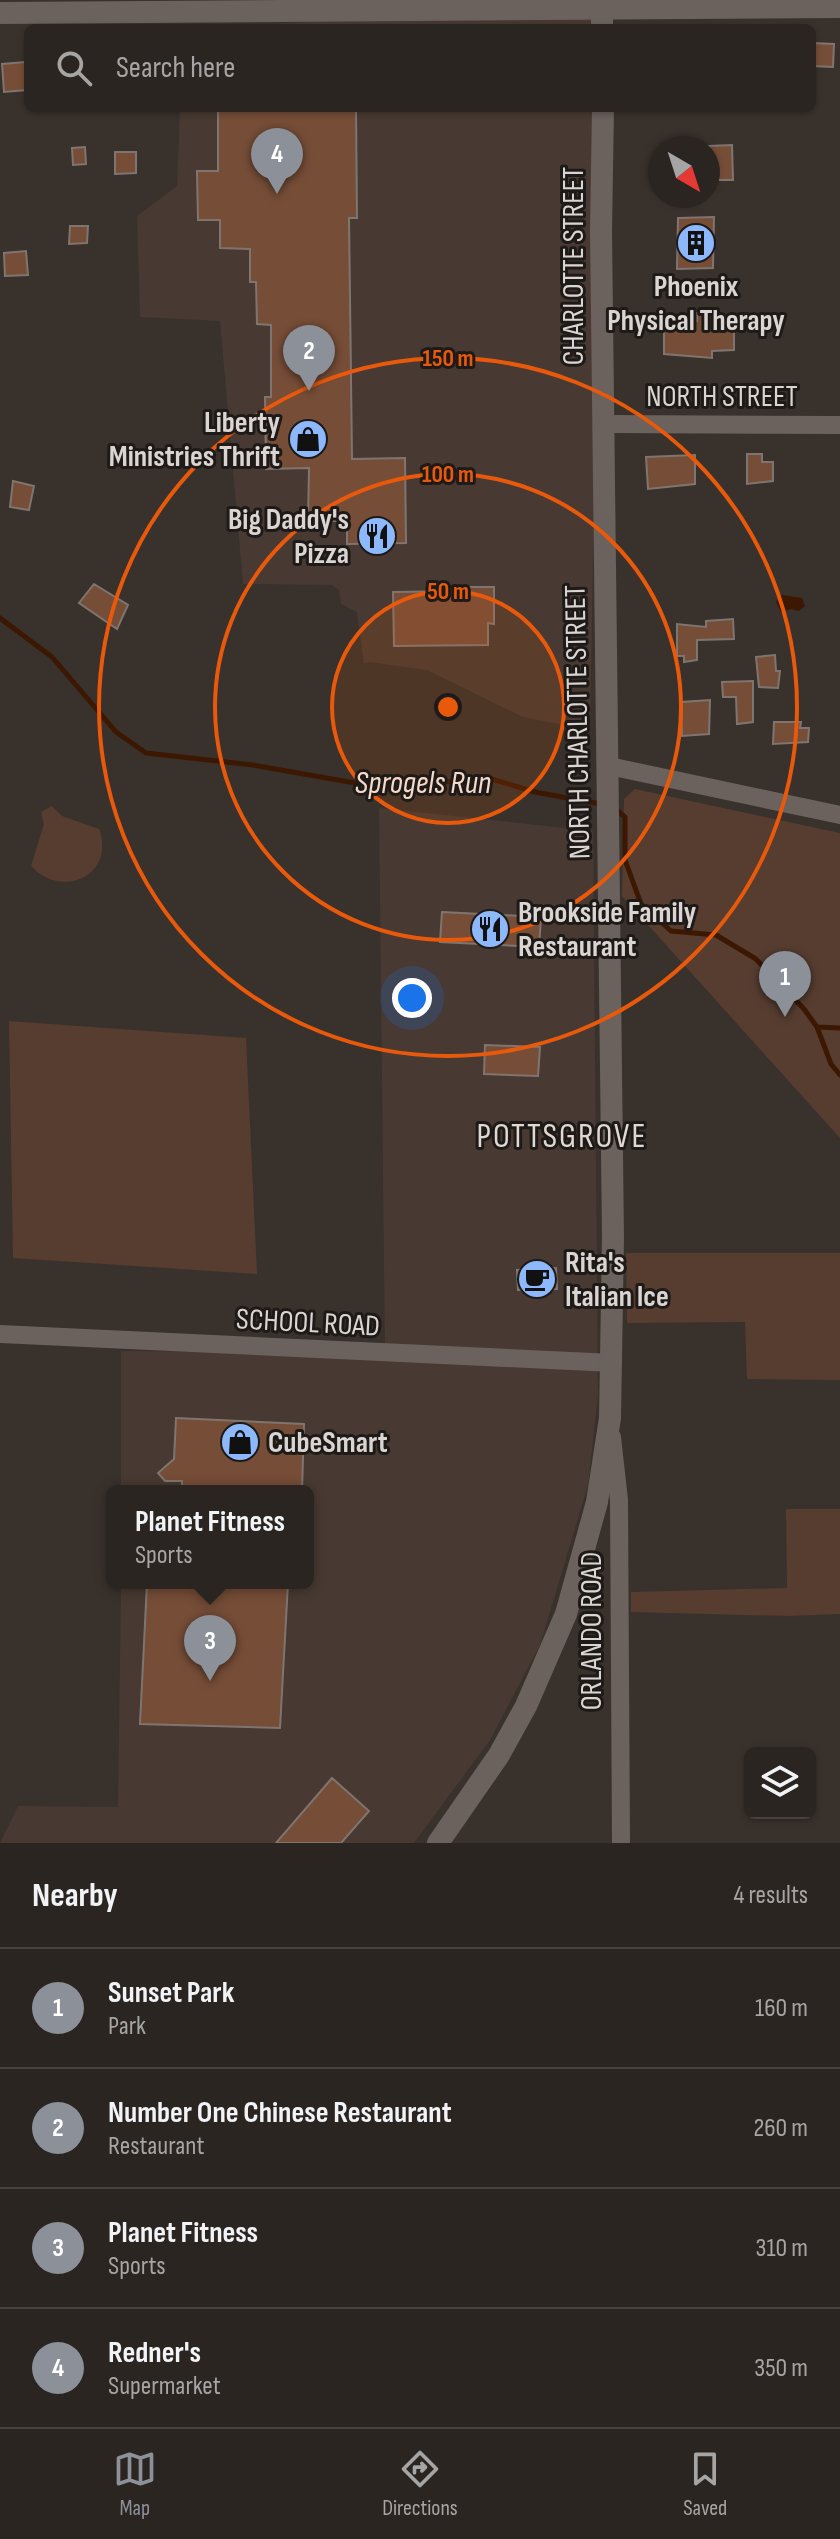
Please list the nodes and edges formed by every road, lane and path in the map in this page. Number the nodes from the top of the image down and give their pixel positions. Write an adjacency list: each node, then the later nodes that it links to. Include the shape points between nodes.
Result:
1 (359, 5): 2 (main road); 4 (main road)
2 (107, 6): 5 (main road)
3 (840, 7): 4 (main road)
4 (602, 12)
5 (0, 13)
6 (603, 112): 7 (main road, CHARLOTTE STREET)
7 (604, 424): 8 (street, NORTH STREET); 9 (main road, NORTH CHARLOTTE STREET)
8 (840, 425)
9 (609, 766): 10 (street); 12 (main road, NORTH CHARLOTTE STREET)
10 (840, 815)
11 (0, 1334): 12 (street, SCHOOL ROAD)
12 (613, 1363): 13 (main road, NORTH CHARLOTTE STREET)
13 (610, 1418): 14 (main road, NORTH CHARLOTTE STREET, via 590,1531 555,1642 499,1755); 15 (street, ORLANDO ROAD, via 619,1500)
14 (438, 1843)
15 (621, 1843)

